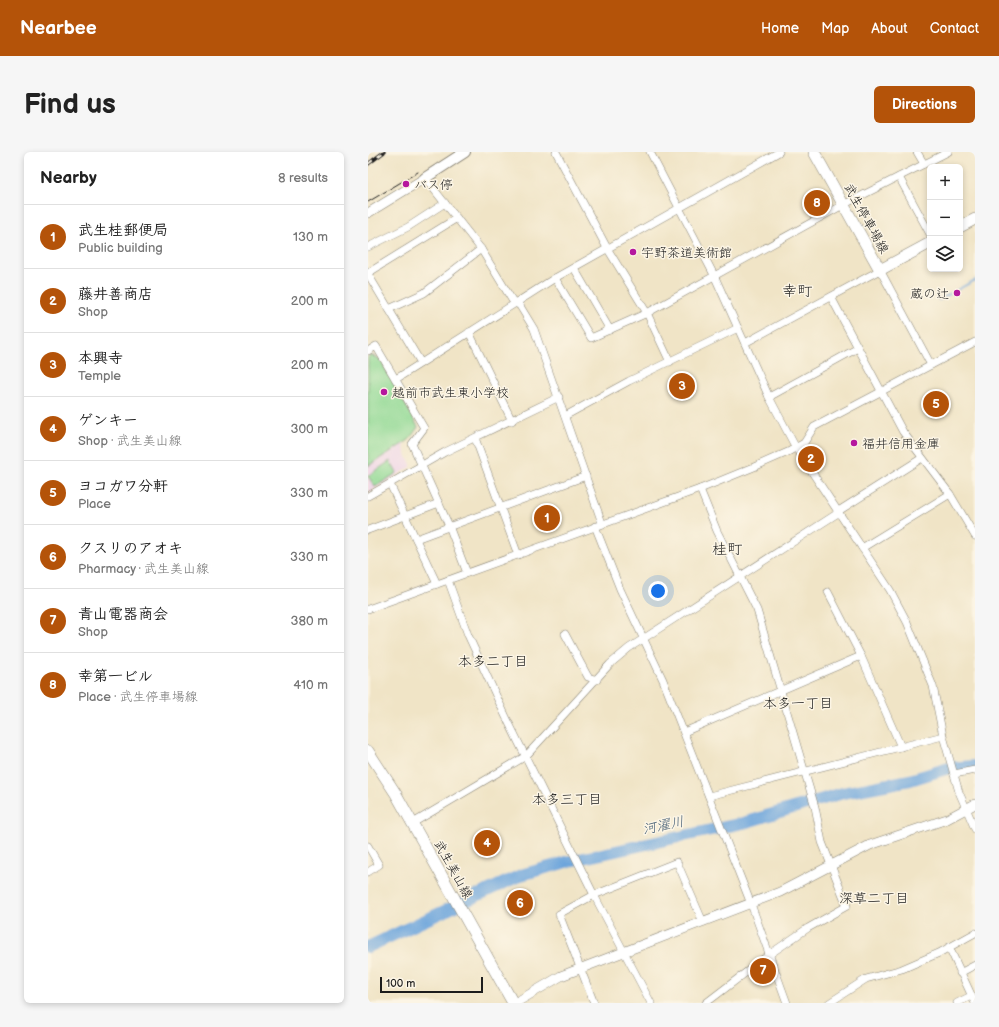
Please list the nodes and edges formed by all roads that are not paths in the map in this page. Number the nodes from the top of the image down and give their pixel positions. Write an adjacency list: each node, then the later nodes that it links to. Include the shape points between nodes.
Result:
1 (465, 152): 10 (main road)
2 (556, 152): 21 (street)
3 (650, 152): 13 (street)
4 (779, 152): 13 (street)
5 (814, 152): 12 (main road, 武生停車場線)
6 (917, 152): 8 (street)
7 (948, 152): 8 (street)
8 (924, 164): 9 (street)
9 (899, 177): 12 (street); 18 (street)
10 (425, 178): 11 (street); 14 (street)
11 (445, 203): 15 (street); 20 (street, via 408,227)
12 (843, 205): 24 (main road, 武生停車場線); 26 (street)
13 (679, 207): 21 (street); 26 (street)
14 (368, 213)
15 (457, 218): 22 (street); 25 (street)
16 (975, 219): 17 (main road)
17 (963, 225)
18 (927, 228)
19 (927, 245): 24 (main road, 武生停車場線)
20 (368, 247)
21 (607, 248): 23 (street); 31 (street)
22 (481, 249): 29 (street); 30 (street, via 424,293)
23 (574, 268): 27 (street); 33 (street)
24 (880, 270): 28 (street); 41 (street)
25 (368, 273): 30 (street)
26 (714, 275): 31 (street); 32 (street)
27 (555, 278): 29 (street); 33 (street, via 591,338)
28 (831, 297): 36 (street); 37 (street)
29 (514, 303): 34 (street); 44 (street, via 520,306 534,329)
30 (389, 309): 40 (street)
31 (647, 313): 33 (street); 39 (street)
32 (738, 328): 36 (street); 39 (street)
33 (610, 330)
34 (469, 332): 40 (street); 47 (street)
35 (975, 342): 41 (street)
36 (745, 343): 45 (street)
37 (858, 348): 43 (street); 45 (street)
38 (368, 351): 42 (street, via 376,346)
39 (670, 362): 46 (street)
40 (421, 363): 42 (street)
41 (930, 365): 43 (street)
42 (396, 380): 51 (street, via 424,428 412,444)
43 (880, 391): 49 (street, via 814,427 804,443); 50 (street, via 903,432)
44 (558, 397): 46 (street); 47 (street)
45 (769, 397): 49 (street)
46 (565, 416): 52 (street)
47 (512, 421): 48 (street)
48 (475, 438): 51 (street); 58 (street)
49 (796, 448): 54 (street); 59 (street)
50 (922, 458): 55 (street); 59 (street)
51 (422, 465): 53 (street); 57 (street)
52 (586, 476): 58 (street); 61 (street)
53 (390, 484): 56 (street); 60 (street)
54 (700, 489): 61 (street); 70 (street)
55 (950, 494): 65 (street); 67 (street)
56 (368, 496)
57 (439, 504): 60 (street); 62 (street)
58 (500, 506): 62 (street); 68 (street)
59 (837, 512): 67 (street); 70 (street)
60 (405, 517): 64 (street); 66 (street)
61 (602, 524): 63 (street)
62 (448, 526): 66 (street); 69 (street)
63 (595, 526): 68 (street); 76 (street)
64 (368, 530)
65 (975, 536)
66 (416, 539): 72 (street)
67 (862, 548): 81 (street, via 899,606 922,654 933,686)
68 (518, 555): 69 (street)
69 (467, 573): 71 (street)
70 (740, 577): 76 (street); 79 (street, via 757,610)
71 (448, 580): 72 (street); 84 (street, via 468,635)
72 (437, 584): 74 (street)
73 (828, 592): 77 (street)
74 (368, 609)
75 (564, 634): 78 (street, via 588,677)
76 (643, 639): 78 (street, via 610,664); 80 (street, via 656,662)
77 (861, 656): 79 (street); 82 (street)
78 (597, 680): 84 (street)
79 (780, 690): 80 (street); 86 (street)
80 (684, 732): 88 (street)
81 (943, 736): 82 (street); 87 (street)
82 (901, 747): 86 (street)
83 (368, 752): 91 (main road, 武生美山線, via 385,775)
84 (526, 756): 91 (street); 96 (street)
85 (975, 770): 87 (street)
86 (805, 772): 88 (street); 94 (street, via 822,842)
87 (954, 774): 90 (street)
88 (709, 796): 97 (street)
89 (975, 804): 90 (street)
90 (966, 810): 92 (street); 94 (street, via 870,845)
91 (413, 823): 107 (main road, 武生美山線)
92 (975, 829)
93 (368, 846): 95 (street, via 379,865)
94 (831, 866): 97 (street); 102 (street, via 847,906)
95 (368, 872)
96 (594, 895): 98 (street, via 677,862); 101 (street); 104 (street, via 559,914)
97 (751, 904): 98 (street); 102 (street)
98 (703, 922): 101 (street)
99 (975, 933): 100 (street)
100 (949, 948): 105 (street); 112 (street, via 895,972 866,979)
101 (624, 952): 104 (street); 109 (street)
102 (770, 954): 110 (street); 111 (street)
103 (975, 965): 105 (street)
104 (579, 970): 107 (street, via 560,976); 108 (street)
105 (960, 973): 106 (street)
106 (971, 996): 113 (street); 114 (street)
107 (514, 1003)
108 (594, 1003)
109 (651, 1003)
110 (706, 1003)
111 (787, 1003)
112 (829, 1003)
113 (957, 1003)
114 (975, 1003)

